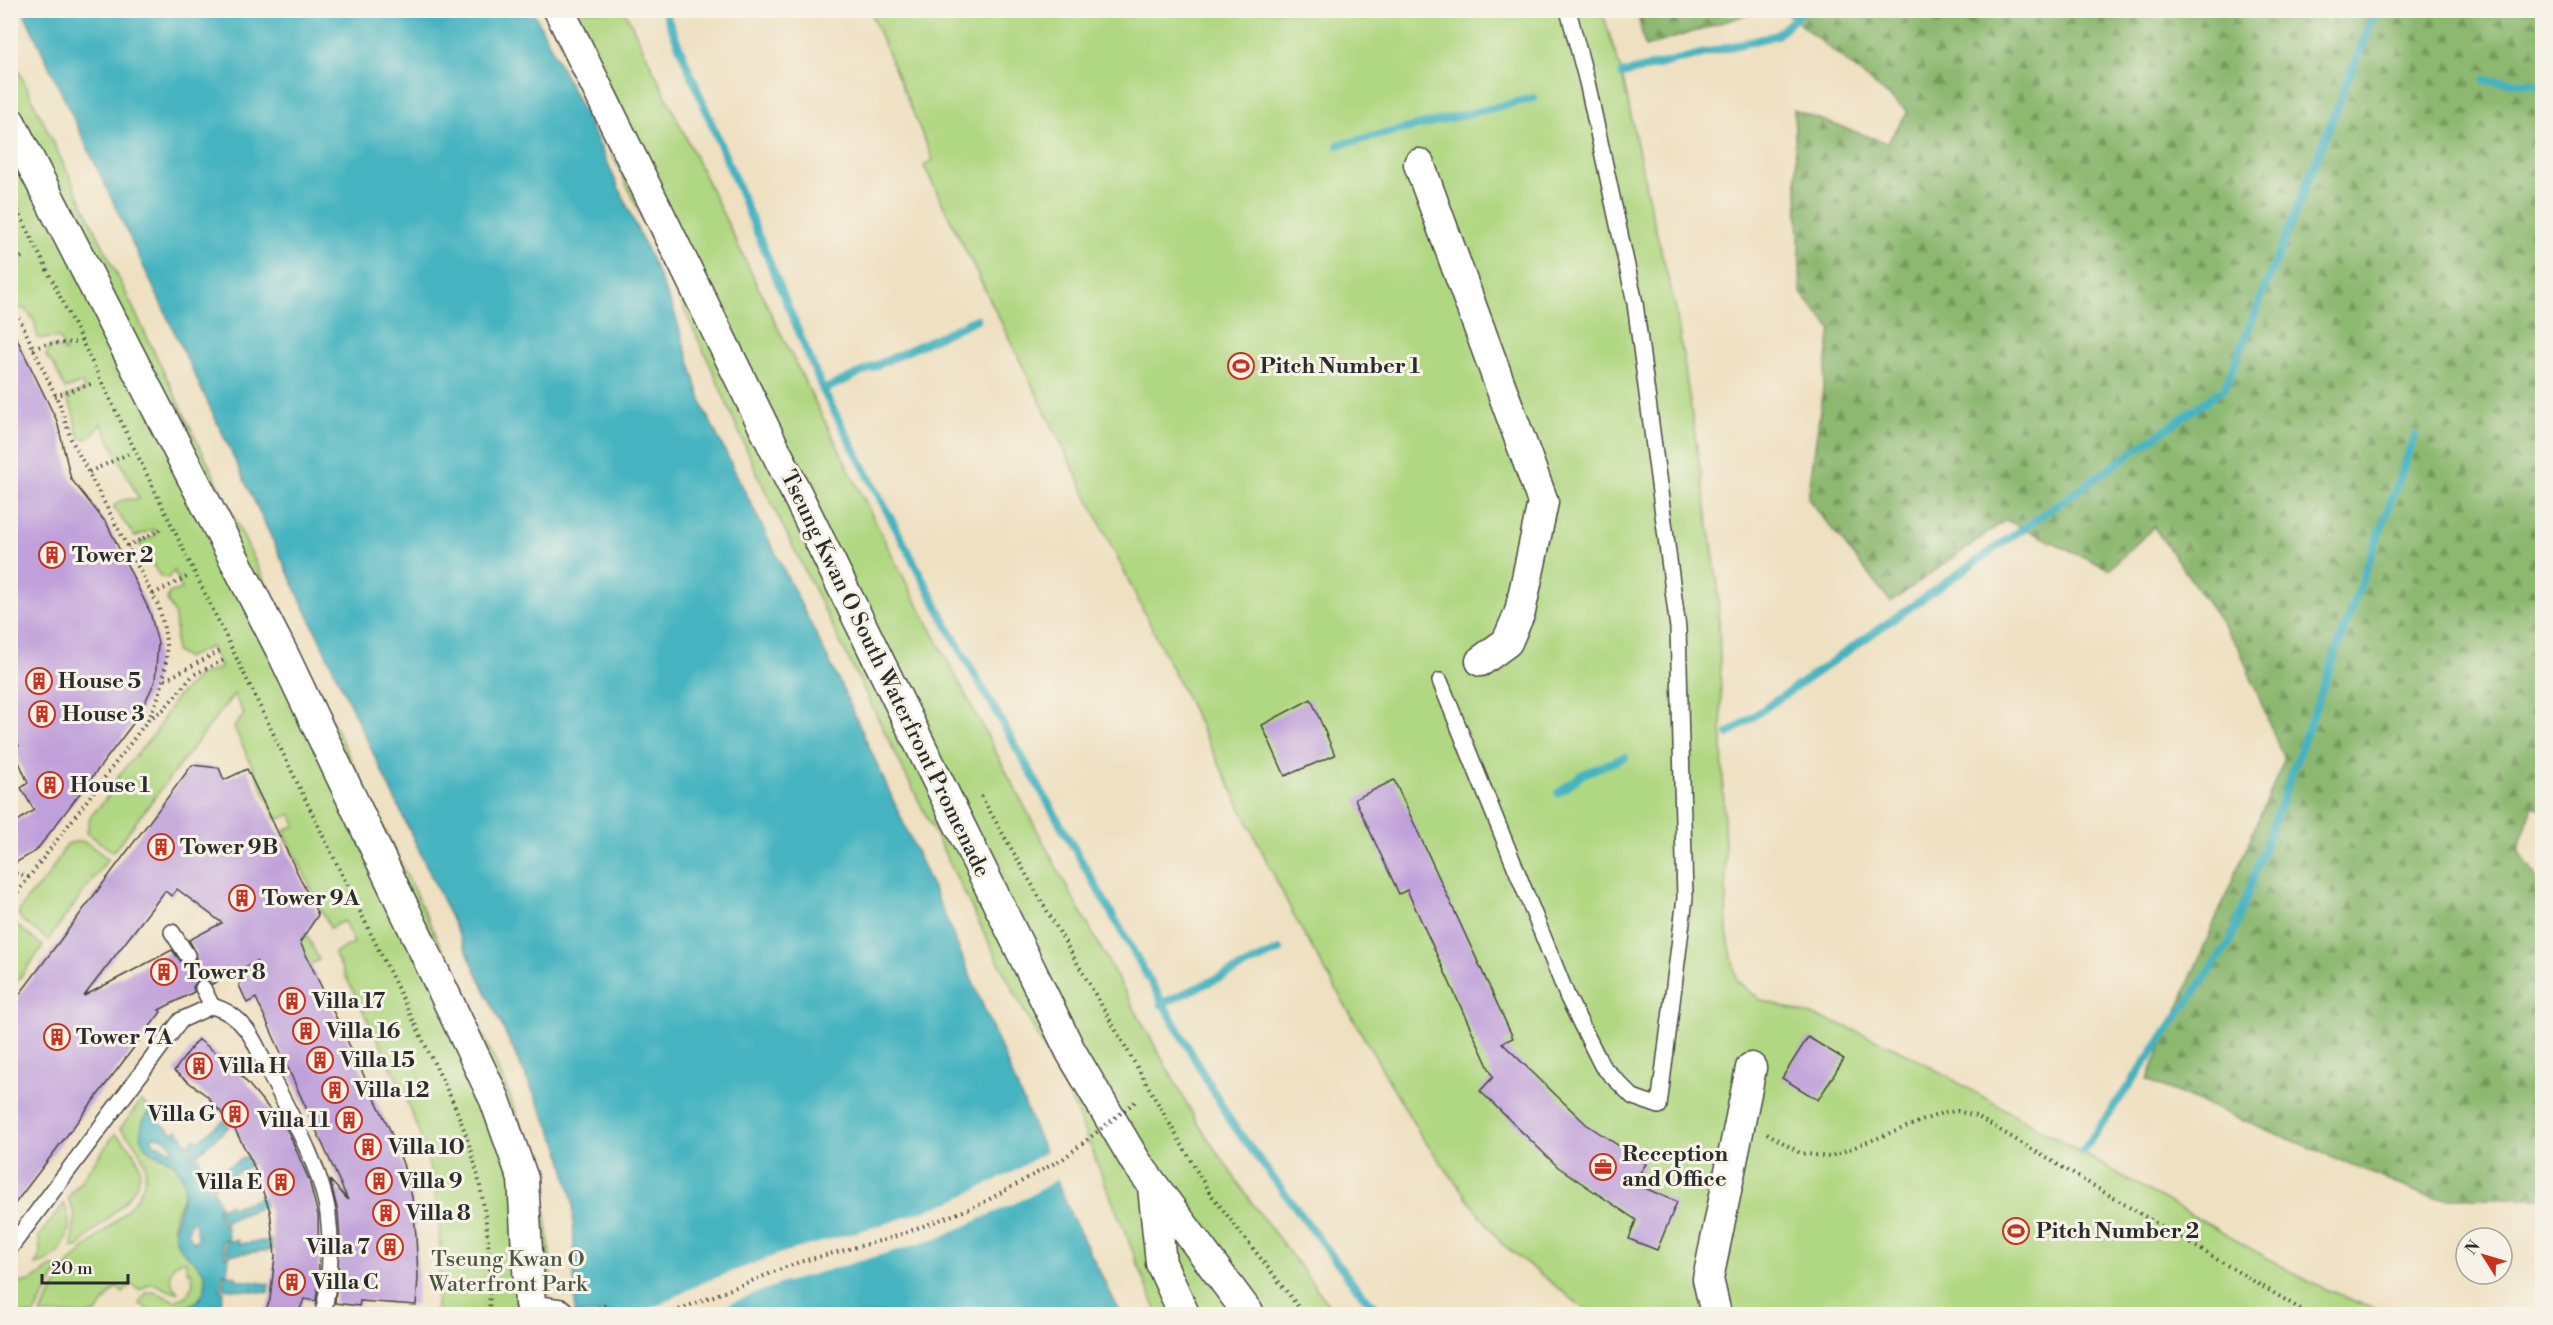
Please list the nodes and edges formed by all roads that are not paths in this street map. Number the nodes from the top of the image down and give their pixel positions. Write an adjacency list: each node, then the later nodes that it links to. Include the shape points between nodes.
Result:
1 (559, 10): 12 (street, Tseung Kwan O South Waterfront Promenade, via 1071,1053)
2 (1568, 10): 6 (lane, via 1635,303 1678,628 1685,898 1659,1106 1633,1097 1602,1066 1568,998)
3 (10, 122): 15 (street, via 284,656 495,1100 523,1179 530,1304 537,1311)
4 (1419, 164): 5 (street, via 1543,502 1520,612 1507,642)
5 (1481, 661)
6 (1440, 681)
7 (172, 932): 8 (lane)
8 (187, 954)
9 (203, 988): 10 (lane)
10 (212, 1006): 13 (lane, via 181,1020); 14 (lane, via 236,1018 247,1030 290,1113 320,1186 328,1213 329,1241)
11 (1751, 1068): 18 (street, via 1708,1280)
12 (1153, 1187): 16 (street, via 1161,1263); 17 (street, Tseung Kwan O South Waterfront Promenade)
13 (10, 1248)
14 (323, 1314)
15 (559, 1314)
16 (1184, 1314)
17 (1249, 1314)
18 (1716, 1314)

